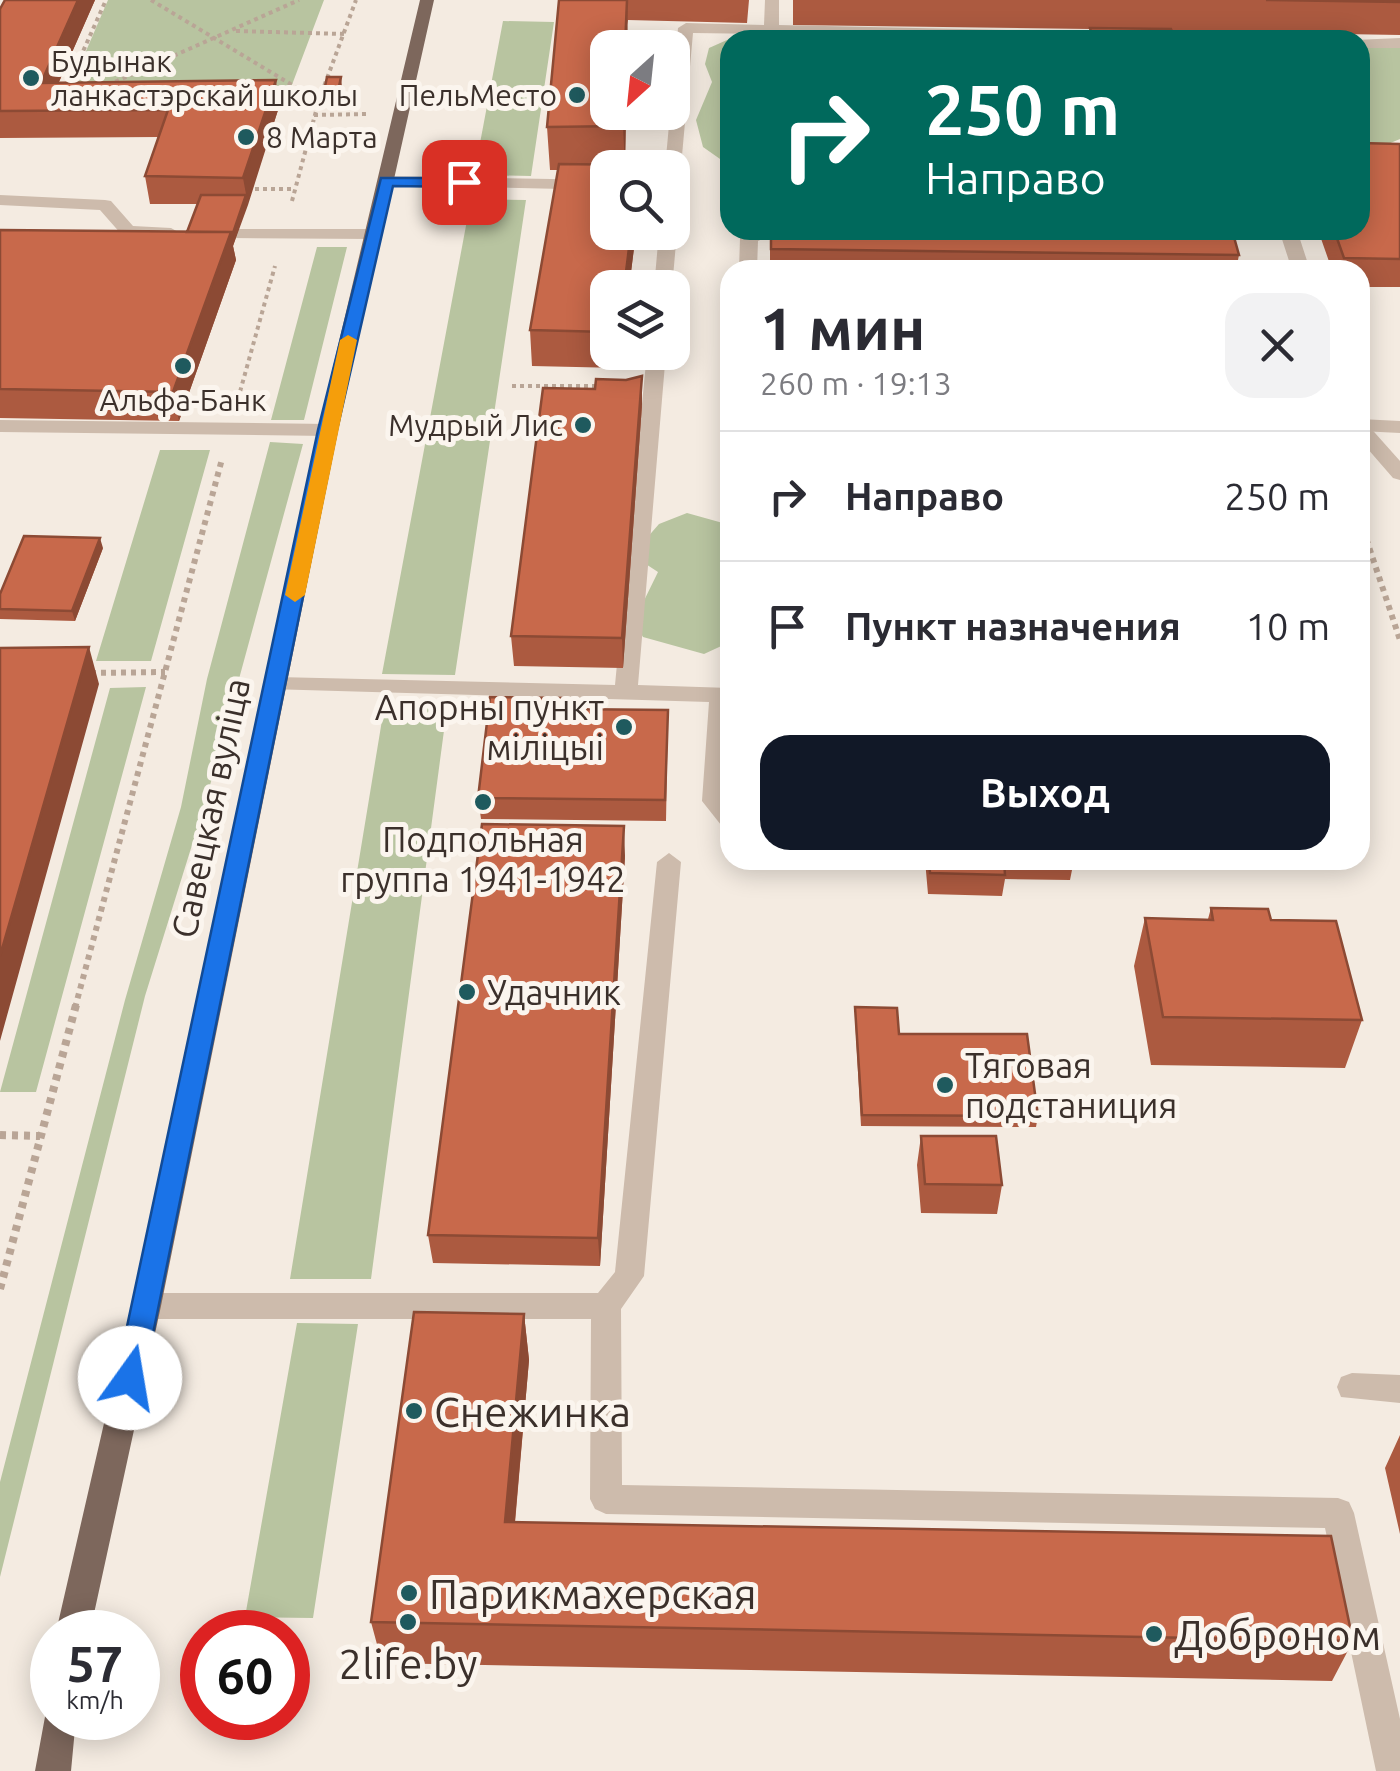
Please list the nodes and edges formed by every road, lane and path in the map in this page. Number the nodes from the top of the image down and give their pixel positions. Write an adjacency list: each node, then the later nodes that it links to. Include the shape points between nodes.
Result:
1 (106, 0): 16 (path)
2 (152, 0): 10 (path)
3 (299, 0): 8 (path)
4 (356, 0): 9 (path)
5 (427, 0): 17 (main road, Савецкая вуліца)
6 (772, 0): 7 (street)
7 (771, 30): 19 (street, via 686,28)
8 (233, 31): 9 (path); 10 (path)
9 (344, 34): 14 (path)
10 (216, 39): 13 (path); 14 (path)
11 (1370, 42): 12 (street)
12 (1400, 44)
13 (97, 89)
14 (318, 100): 15 (path); 18 (path)
15 (259, 101)
16 (60, 104)
17 (400, 114): 18 (path); 20 (main road, Савецкая вуліца)
18 (314, 115): 23 (path)
19 (675, 150)
20 (386, 181): 21 (street); 28 (main road, Савецкая вуліца)
21 (590, 185)
22 (255, 190): 23 (path)
23 (294, 190): 25 (path)
24 (0, 200): 26 (street, via 105,205 128,231)
25 (284, 232): 27 (street); 28 (street); 35 (path)
26 (191, 234)
27 (238, 234)
28 (373, 234): 36 (main road, Савецкая вуліца)
29 (655, 370): 31 (street)
30 (512, 386): 31 (path)
31 (654, 386): 44 (street)
32 (0, 426): 35 (street)
33 (1370, 427): 34 (street)
34 (1400, 427)
35 (230, 429): 36 (street); 41 (path)
36 (328, 430): 43 (main road, Савецкая вуліца)
37 (1370, 439): 38 (street)
38 (1400, 474)
39 (1370, 550): 40 (path)
40 (1400, 640)
41 (164, 672): 42 (path); 50 (path)
42 (73, 674)
43 (277, 684): 44 (street); 52 (main road, Савецкая вуліца)
44 (626, 692): 45 (street)
45 (720, 695)
46 (720, 743): 47 (street, via 714,800)
47 (720, 807)
48 (669, 862): 53 (street, via 630,1276)
49 (0, 1135): 50 (path)
50 (40, 1136): 51 (path)
51 (0, 1288)
52 (146, 1306): 53 (street); 56 (main road, Савецкая вуліца)
53 (606, 1306): 59 (street, via 606,1499 1338,1513)
54 (1352, 1387): 55 (street)
55 (1400, 1388)
56 (78, 1610)
57 (57, 1740): 58 (main road)
58 (53, 1771)
59 (1394, 1771)

